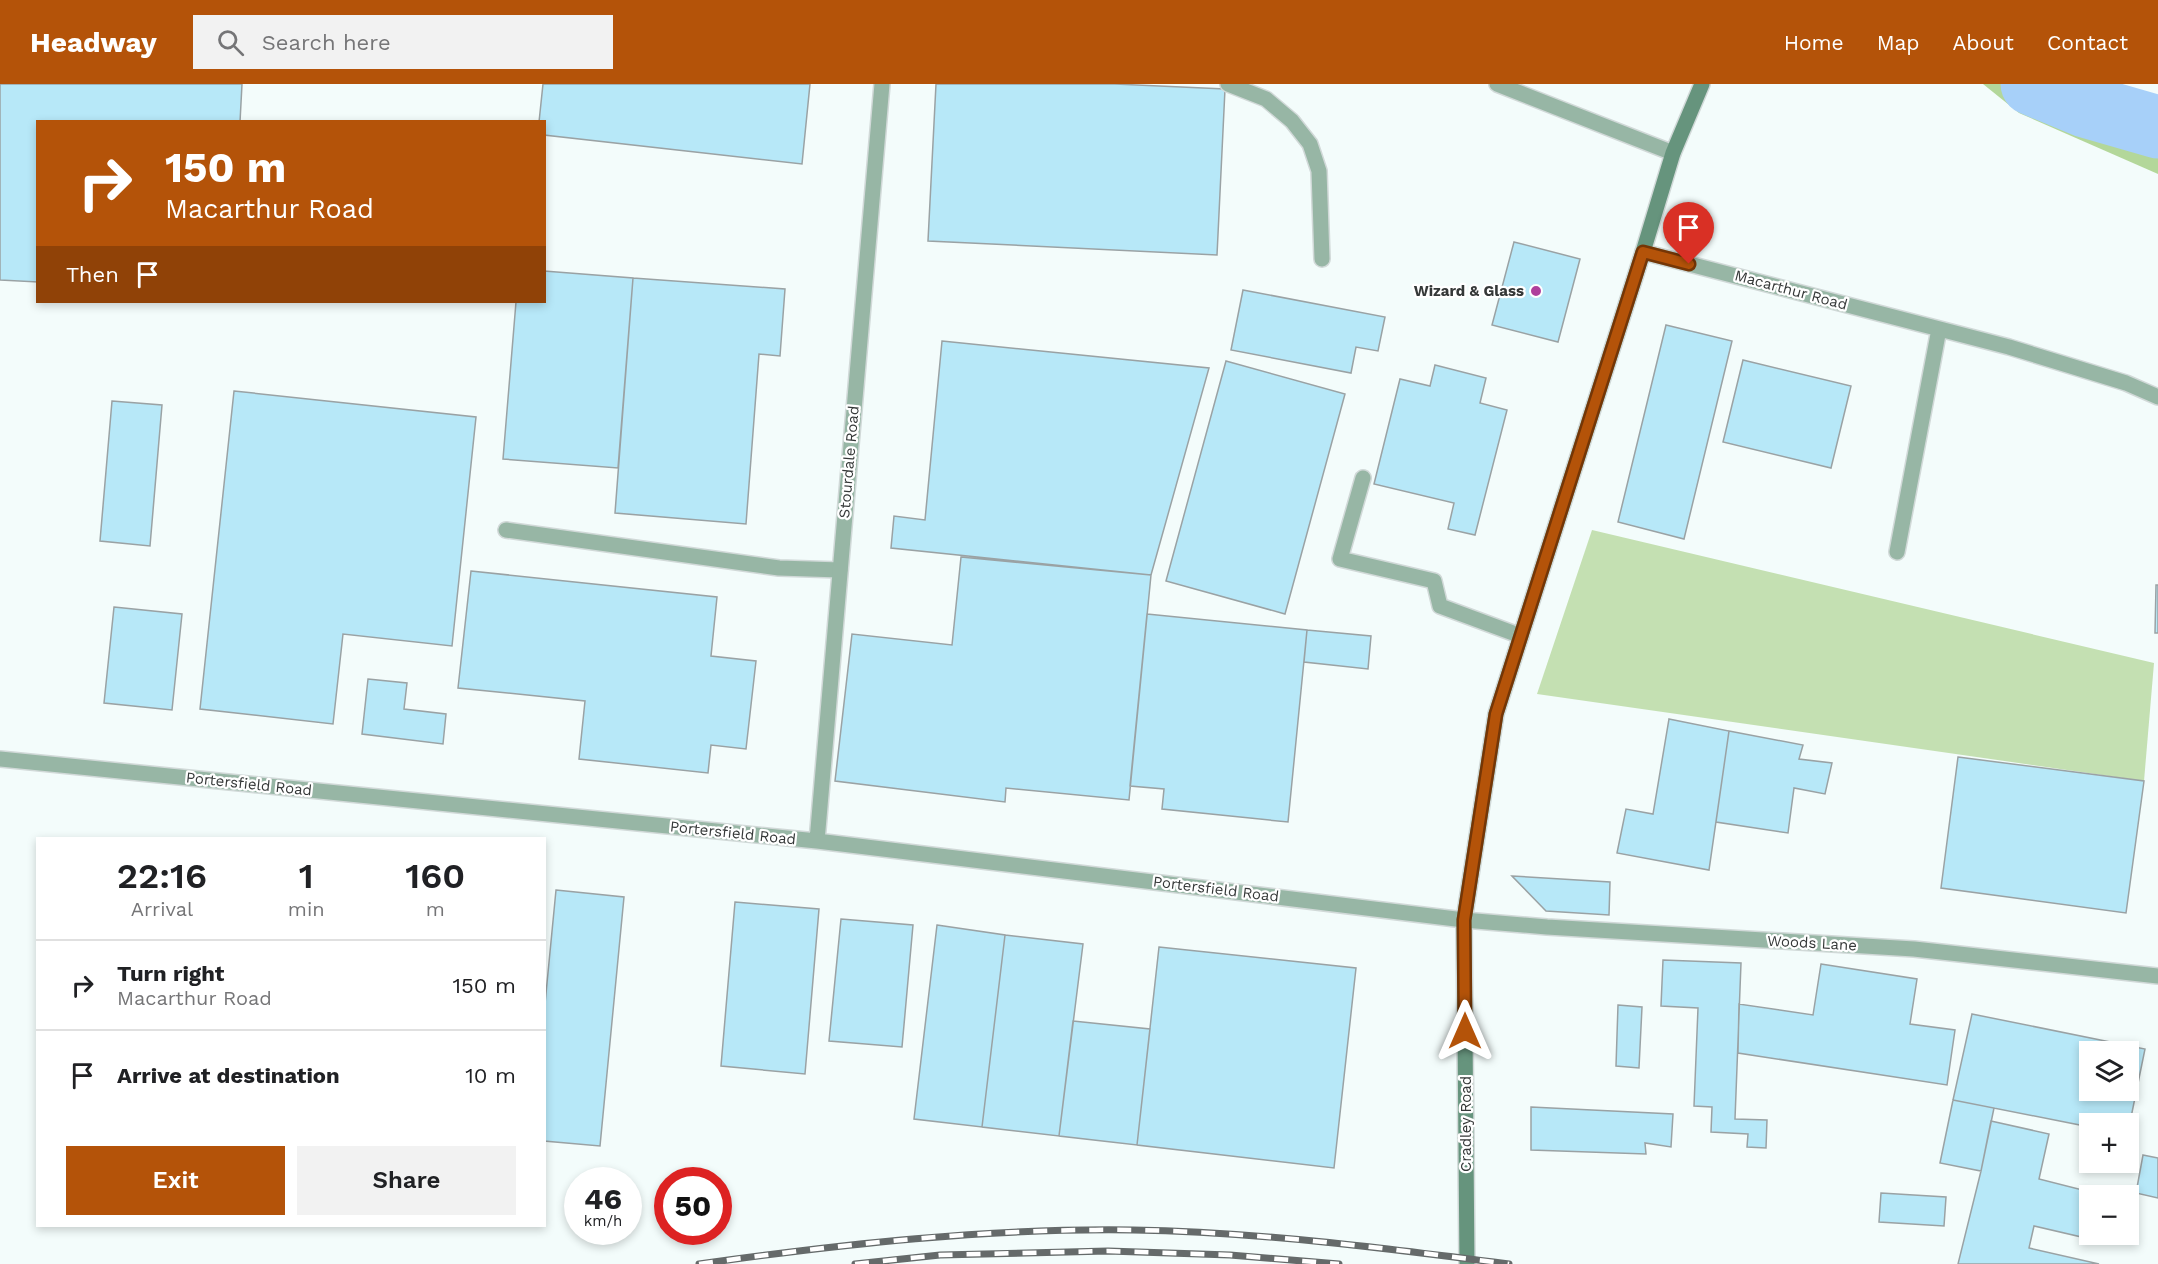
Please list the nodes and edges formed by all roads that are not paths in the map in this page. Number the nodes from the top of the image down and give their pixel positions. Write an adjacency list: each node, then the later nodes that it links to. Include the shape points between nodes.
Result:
1 (882, 84): 13 (street, Stourdale Road)
2 (1228, 84): 7 (street, via 1266,99 1292,121 1310,144 1319,171)
3 (1497, 84): 5 (street)
4 (1702, 84): 5 (main road, Cradley Road)
5 (1672, 153): 6 (main road, Cradley Road)
6 (1643, 252): 8 (street, Macarthur Road); 14 (main road, Cradley Road)
7 (1322, 259)
8 (1939, 329): 9 (street, Macarthur Road, via 2126,383); 12 (street)
9 (2158, 398)
10 (1363, 478): 14 (street, via 1340,559 1434,581 1440,606)
11 (506, 530): 13 (street, via 779,568)
12 (1897, 552)
13 (840, 570): 16 (street, Stourdale Road)
14 (1521, 636): 17 (main road, Cradley Road, via 1496,714)
15 (0, 759): 16 (street, Portersfield Road)
16 (817, 841): 17 (street, Portersfield Road)
17 (1464, 920): 18 (street, Woods Lane, via 1914,949); 19 (main road, Cradley Road)
18 (2158, 976)
19 (1467, 1264)

